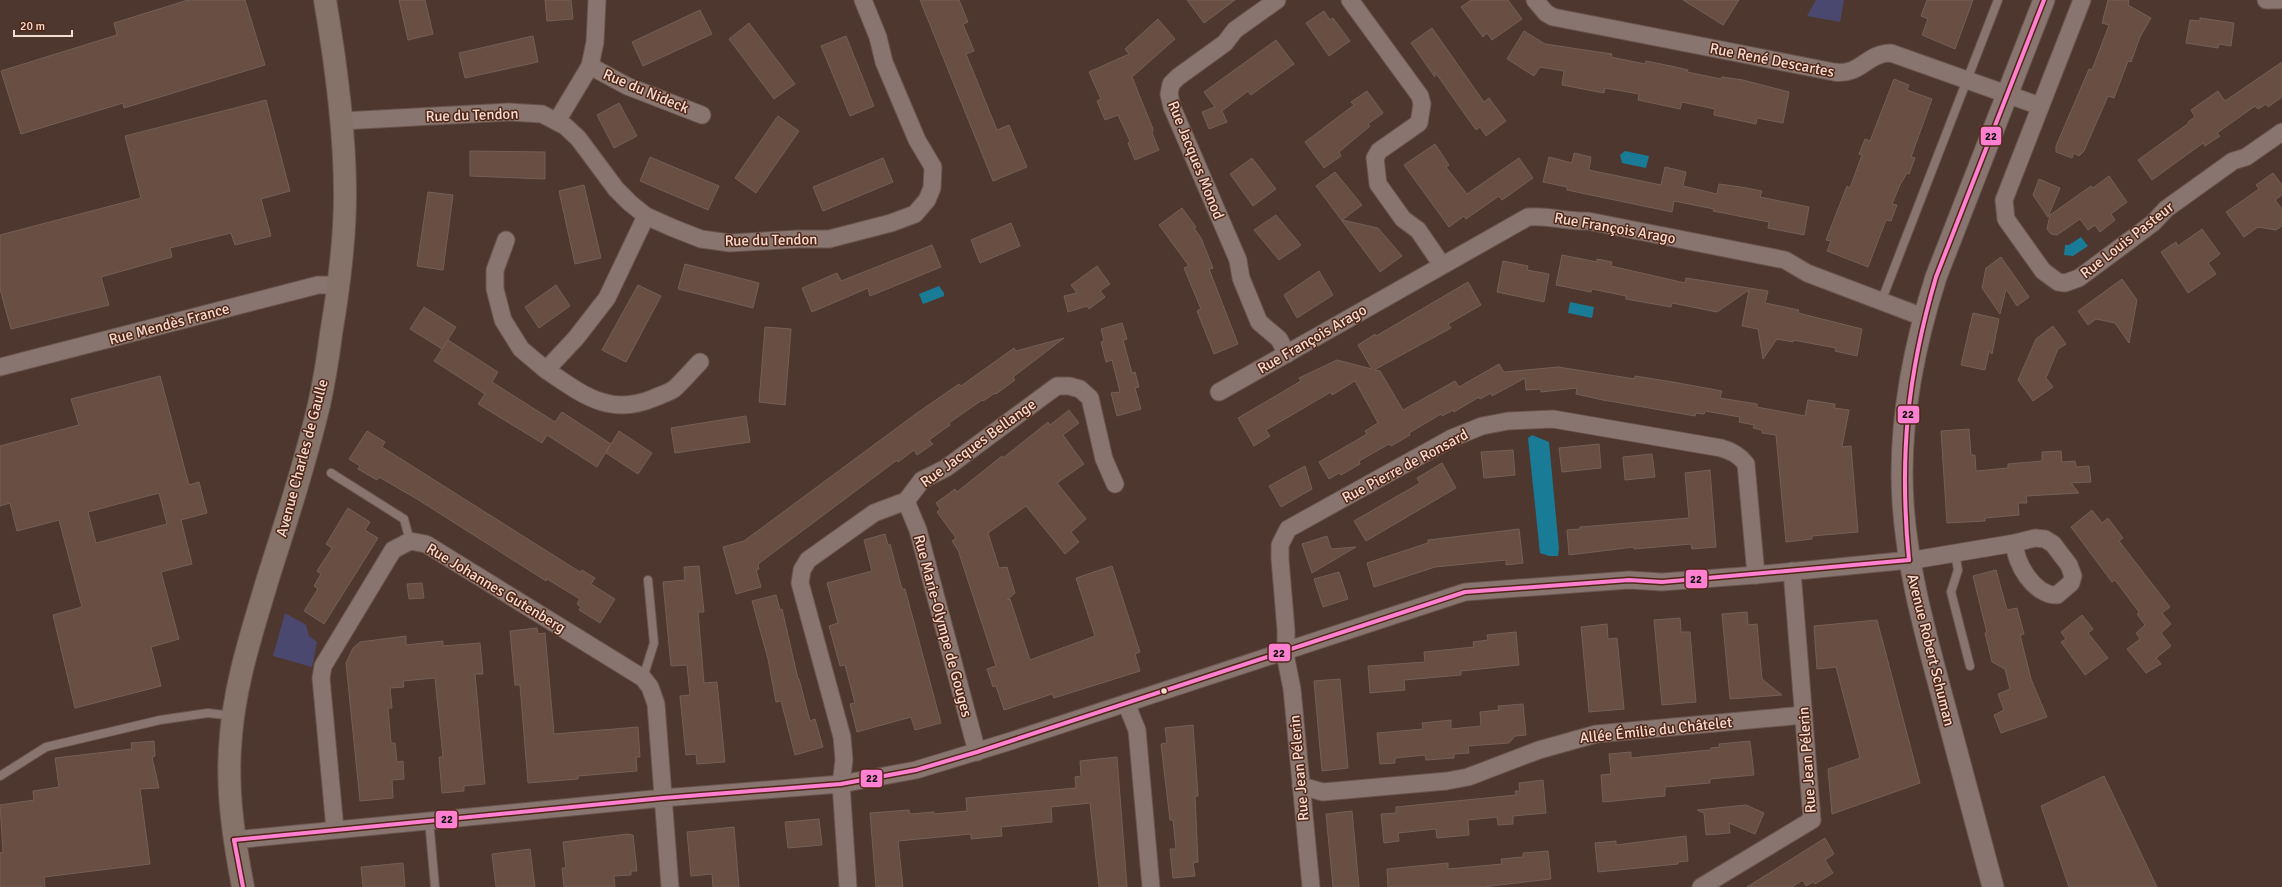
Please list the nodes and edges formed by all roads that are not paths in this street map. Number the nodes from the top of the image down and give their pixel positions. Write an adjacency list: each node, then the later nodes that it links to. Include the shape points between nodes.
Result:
1 (325, 0): 17 (main road, Avenue Charles de Gaulle)
2 (597, 0): 12 (street, Rue du Nideck, via 595,42)
3 (863, 0): 20 (street, Rue du Tendon, via 878,37 884,62 917,140 933,167 932,188 927,200 915,214 892,223 829,239 730,243 701,239)
4 (1277, 0): 26 (street, Rue Jacques Monod, via 1235,30 1225,43 1178,77 1172,84 1169,94 1172,107 1238,260 1240,278 1259,322 1279,339)
5 (1350, 0): 22 (street, via 1420,96 1422,104 1419,123 1379,151 1375,158 1378,184 1403,219 1418,230)
6 (1535, 0): 13 (street, Rue René Descartes, via 1553,17 1834,72 1851,72 1876,56 1891,53)
7 (1998, 0): 13 (lane)
8 (2044, 0): 14 (street, Avenue Robert Schuman)
9 (2082, 0): 15 (street, Rue Louis Pasteur)
10 (2266, 0): 11 (street)
11 (2279, 0)
12 (590, 66): 16 (street, Rue du Nideck, via 627,86); 18 (street, Rue du Nideck)
13 (1967, 79): 14 (street, Rue René Descartes); 24 (lane)
14 (2007, 94): 15 (street); 25 (street, Avenue Robert Schuman, via 1936,276)
15 (2040, 106): 19 (street, Rue Louis Pasteur, via 2004,200 2004,210 2006,219 2043,271 2058,282 2065,283 2073,282 2085,274 2153,223 2166,209 2232,162 2246,157)
16 (702, 115)
17 (342, 121): 18 (street, Rue du Tendon, via 509,112 542,114); 23 (main road, Avenue Charles de Gaulle, via 345,195)
18 (557, 121): 20 (street, Rue du Tendon, via 578,138 616,190)
19 (2282, 132)
20 (646, 216): 29 (street, via 607,298 576,338)
21 (506, 240): 29 (street, via 495,270 495,289 503,320 521,349)
22 (1442, 265): 24 (street, Rue François Arago, via 1528,217 1543,216 1571,222 1588,222 1785,260 1807,273); 26 (street, Rue François Arago)
23 (339, 285): 28 (street, Rue Mendès France, via 318,285); 46 (main road, Avenue Charles de Gaulle, via 319,404 291,507 247,648)
24 (1881, 302): 25 (street, Rue François Arago)
25 (1924, 317): 37 (street, Avenue Robert Schuman, via 1912,364 1904,427 1903,502)
26 (1287, 354): 30 (street, Rue François Arago)
27 (700, 362): 29 (street, via 673,389 644,402 621,405 601,403 580,393)
28 (0, 367)
29 (546, 370)
30 (1218, 392)
31 (331, 473): 34 (lane, via 404,519)
32 (1115, 484): 33 (street, Rue Jacques Bellange, via 1104,459 1090,398 1080,389 1057,386 946,468 922,480)
33 (906, 501): 47 (street, Rue Marie-Olympe de Gouges, via 918,530); 49 (street, via 874,513 808,560 802,570 800,583 842,737 844,760)
34 (410, 541): 43 (street, Rue Johannes Gutenberg, via 426,544); 53 (street, Rue Johannes Gutenberg, via 393,550 323,666 321,678)
35 (2015, 543): 36 (street)
36 (1956, 553): 37 (street); 42 (lane, via 1958,570 1951,592)
37 (1909, 560): 38 (street); 62 (street, Avenue Robert Schuman, via 1930,650)
38 (1792, 571): 39 (street); 45 (street, Rue Jean Pélerin)
39 (1756, 575): 41 (street, via 1662,582 1629,580 1465,592); 41 (street, Rue Pierre de Ronsard, via 1746,464 1740,456 1721,448 1553,419 1508,421 1482,426 1452,438 1288,530 1280,545)
40 (648, 580): 43 (lane, via 654,643)
41 (1286, 649): 44 (street); 50 (street, Rue Jean Pélerin)
42 (1970, 666)
43 (642, 678): 51 (street, Rue Johannes Gutenberg, via 650,687 656,704)
44 (1126, 702): 47 (street); 59 (street, via 1137,730)
45 (1804, 715): 50 (street, Allée Émilie du Châtelet, via 1596,734 1539,750 1468,777 1447,781 1323,792); 61 (street, Rue Jean Pélerin, via 1812,820)
46 (233, 716): 48 (lane, via 208,713 160,720 46,747); 54 (main road, Avenue Charles de Gaulle, via 229,770)
47 (977, 752): 49 (street, via 916,770)
48 (0, 776)
49 (841, 784): 51 (street); 58 (street)
50 (1301, 786): 60 (street, Rue Jean Pélerin)
51 (663, 798): 52 (street); 57 (street, Rue Johannes Gutenberg)
52 (429, 820): 53 (street); 56 (lane)
53 (335, 829): 54 (street)
54 (234, 840): 55 (main road, Avenue Charles de Gaulle)
55 (243, 887)
56 (435, 887)
57 (670, 887)
58 (848, 887)
59 (1151, 887)
60 (1311, 887)
61 (1701, 887)
62 (1993, 887)

